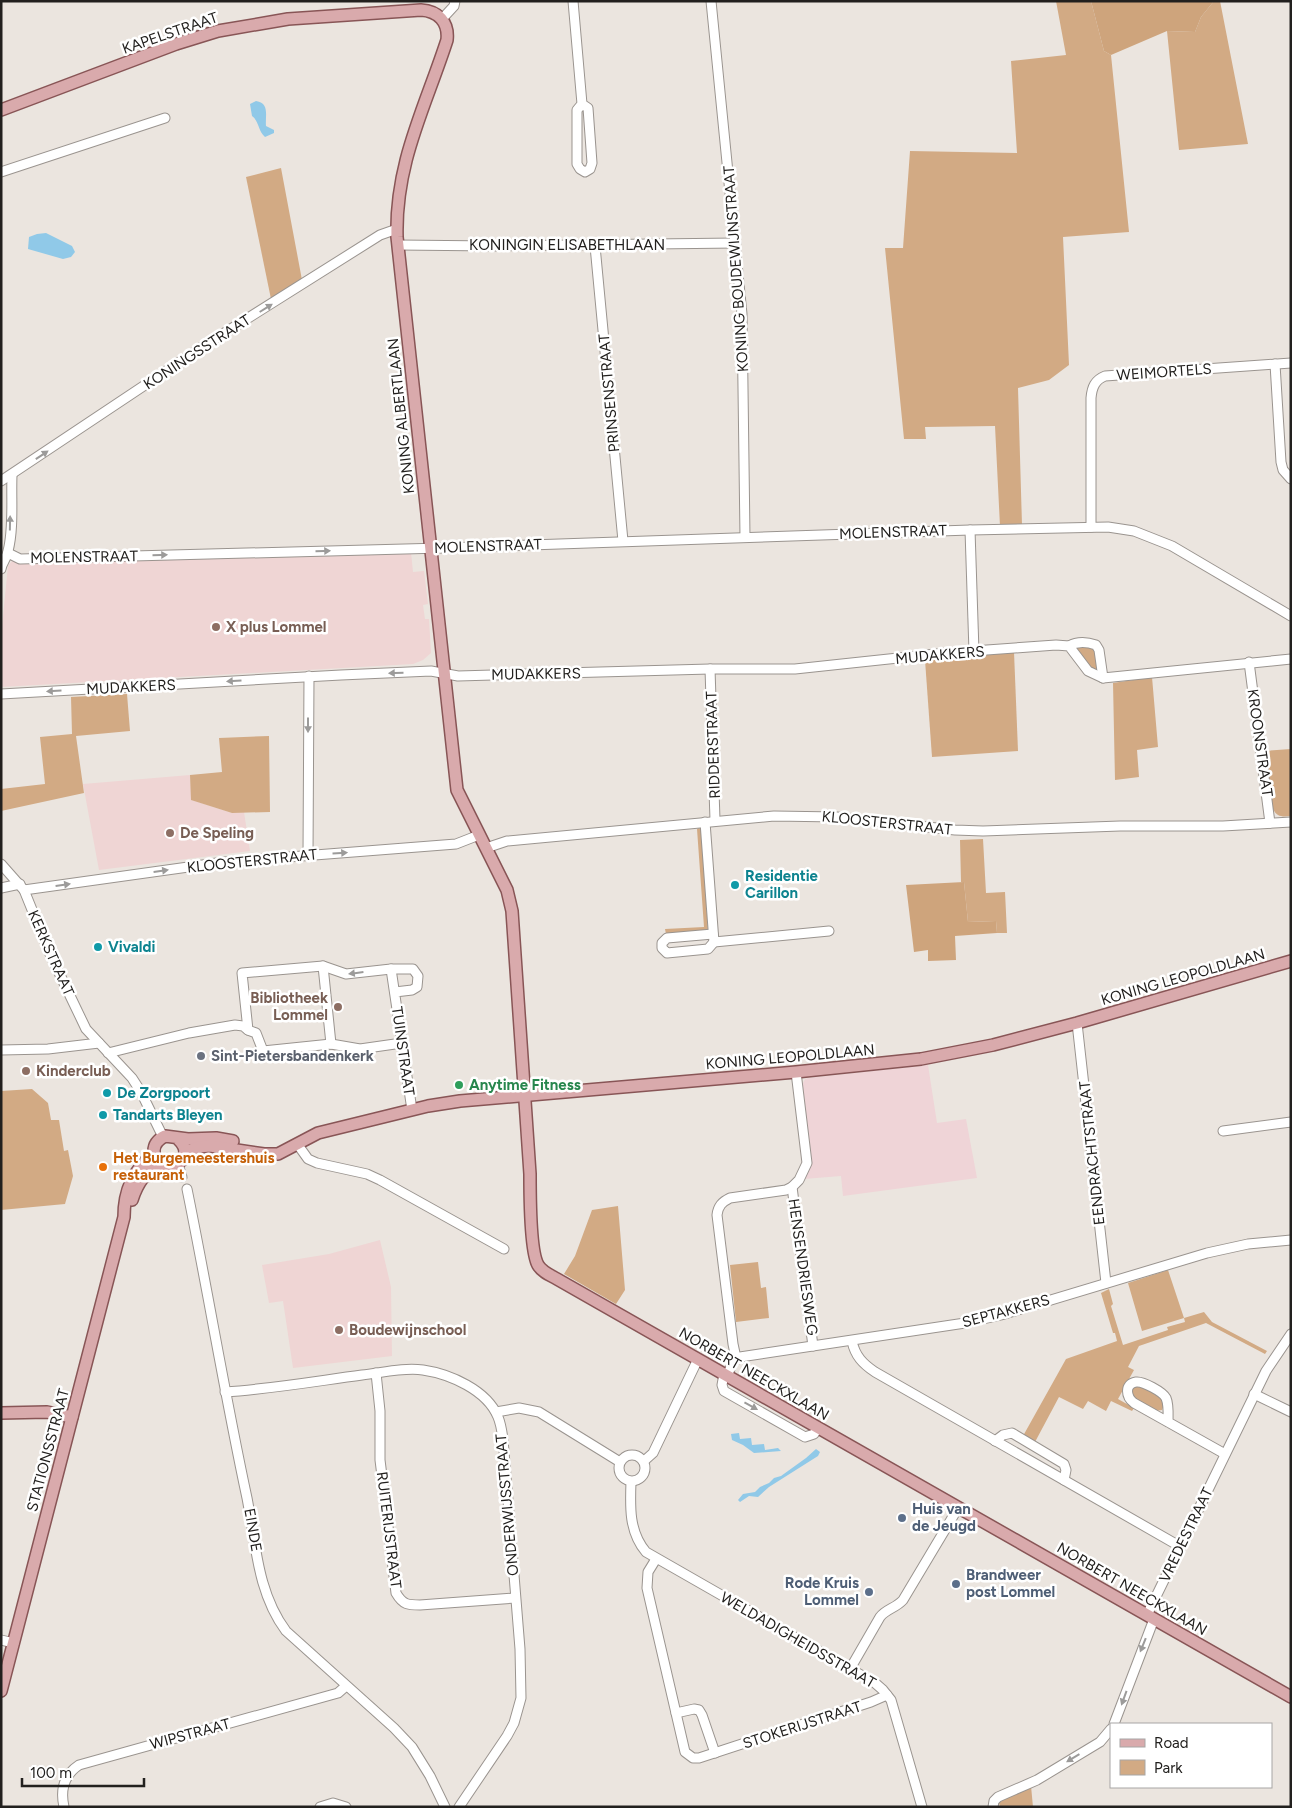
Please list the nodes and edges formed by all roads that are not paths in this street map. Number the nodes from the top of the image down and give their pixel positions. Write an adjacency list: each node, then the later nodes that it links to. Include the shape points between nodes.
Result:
1 (455, 1): 4 (street)
2 (573, 1): 5 (street)
3 (712, 1): 10 (street, KONING BOUDEWIJNSTRAAT)
4 (442, 19): 6 (main road, KAPELSTRAAT, via 431,11 405,11 288,19 243,26 183,42); 9 (main road, KONING ALBERTLAAN, via 447,27 447,40 406,155)
5 (582, 104): 5 (street, via 588,108 592,163 585,172 577,164 577,110)
6 (1, 110)
7 (165, 118): 8 (street)
8 (1, 172)
9 (397, 229): 11 (main road, KONING ALBERTLAAN); 15 (street, KONINGSSTRAAT, one-way to 9, via 199,349 380,236)
10 (736, 243): 12 (street, KONINGIN ELISABETHLAAN); 20 (street, KONING BOUDEWIJNSTRAAT, via 744,356)
11 (398, 245): 12 (street, KONINGIN ELISABETHLAAN); 22 (main road, KONING ALBERTLAAN)
12 (595, 246): 21 (street, PRINSENSTRAAT)
13 (1291, 363): 14 (street, WEIMORTELS)
14 (1275, 364): 16 (street, via 1283,470); 18 (street, WEIMORTELS, via 1098,378 1091,398)
15 (12, 475): 17 (street, KONINGSSTRAAT); 23 (street, one-way to 15)
16 (1291, 479)
17 (1, 481)
18 (1091, 527): 19 (street, MOLENSTRAAT); 25 (street, MOLENSTRAAT, via 1134,531 1172,546)
19 (970, 530): 20 (street, MOLENSTRAAT); 27 (street)
20 (745, 537): 21 (street, MOLENSTRAAT)
21 (622, 541): 22 (street, MOLENSTRAAT)
22 (431, 548): 23 (street, MOLENSTRAAT, one-way to 22, via 20,559); 31 (main road, KONING ALBERTLAAN)
23 (8, 553): 24 (street)
24 (1, 570)
25 (1291, 616)
26 (1070, 646): 27 (street, MUDAKKERS); 33 (street, via 1088,671); 33 (street, MUDAKKERS, via 1075,643 1096,645)
27 (974, 652): 30 (street, MUDAKKERS, via 804,668)
28 (1291, 659): 29 (street)
29 (1249, 662): 33 (street); 38 (street, KROONSTRAAT)
30 (710, 669): 31 (street, MUDAKKERS, via 458,676); 35 (street, RIDDERSTRAAT)
31 (445, 673): 32 (street, MUDAKKERS, one-way to 32); 39 (main road, KONING ALBERTLAAN, via 457,790)
32 (309, 676): 34 (street, MUDAKKERS, one-way to 34); 41 (street, one-way to 41)
33 (1103, 678)
34 (1, 694)
35 (715, 820): 36 (street, KLOOSTERSTRAAT); 38 (street, KLOOSTERSTRAAT, via 816,816 984,831)
36 (705, 822): 40 (street, KLOOSTERSTRAAT, via 507,841); 46 (street)
37 (1291, 822): 38 (street, KLOOSTERSTRAAT)
38 (1270, 823)
39 (479, 835): 40 (main road, KONING ALBERTLAAN); 41 (street, KLOOSTERSTRAAT, one-way to 39, via 456,844)
40 (486, 848): 59 (main road, KONING ALBERTLAAN, via 507,890 512,911)
41 (308, 856): 43 (street, KLOOSTERSTRAAT, one-way to 41, via 224,862)
42 (1, 864): 43 (street, KERKSTRAAT)
43 (22, 887): 44 (street, KLOOSTERSTRAAT); 53 (street, KERKSTRAAT, via 70,997 86,1029)
44 (1, 888)
45 (829, 932): 46 (street)
46 (713, 938): 46 (street, via 708,949 667,953 662,948 667,938)
47 (1291, 961): 51 (main road, KONING LEOPOLDLAAN)
48 (323, 966): 49 (street, one-way to 48, via 346,974); 52 (street, via 242,973); 55 (street)
49 (391, 969): 50 (street, TUINSTRAAT); 50 (street, TUINSTRAAT, via 410,968 418,976 417,986 412,990)
50 (395, 992): 54 (street, TUINSTRAAT)
51 (1078, 1024): 58 (main road, KONING LEOPOLDLAAN, via 921,1059); 78 (street, EENDRACHTSTRAAT)
52 (248, 1030): 55 (street, via 256,1033 263,1051); 57 (street, via 235,1026 190,1033)
53 (99, 1043): 56 (street); 57 (street, KERKSTRAAT)
54 (402, 1043): 55 (street, via 360,1049); 60 (street, TUINSTRAAT)
55 (331, 1044)
56 (1, 1050)
57 (108, 1053): 63 (street, KERKSTRAAT, via 132,1078)
58 (796, 1072): 59 (main road, KONING LEOPOLDLAAN); 72 (street, HENSENDRIESWEG, via 806,1163 803,1174)
59 (524, 1096): 60 (main road, KONING LEOPOLDLAAN); 77 (main road, KONING ALBERTLAAN, via 533,1246)
60 (412, 1110): 66 (main road, KONING LEOPOLDLAAN, via 318,1133)
61 (1291, 1122): 62 (street)
62 (1223, 1131)
63 (163, 1137): 64 (main road); 68 (main road, via 155,1146)
64 (178, 1138): 65 (main road, via 216,1138); 67 (main road)
65 (228, 1144): 66 (main road); 67 (main road)
66 (293, 1148): 76 (street, via 317,1163 380,1180)
67 (185, 1152): 70 (main road)
68 (154, 1153): 69 (main road); 74 (main road, STATIONSSTRAAT, via 135,1173 127,1194)
69 (160, 1164): 70 (main road, via 166,1167); 74 (main road, STATIONSSTRAAT, via 144,1176)
70 (178, 1164): 71 (street)
71 (182, 1177)
72 (792, 1187): 81 (street, HENSENDRIESWEG); 82 (street, HENSENDRIESWEG, via 730,1198 722,1202 718,1210)
73 (187, 1190): 86 (street, EINDE)
74 (124, 1217): 91 (main road, STATIONSSTRAAT)
75 (1291, 1240): 78 (street, SEPTAKKERS, via 1231,1247)
76 (504, 1249)
77 (537, 1264): 83 (main road, NORBERT NEECKXLAAN, via 546,1273)
78 (1106, 1284): 80 (street, SEPTAKKERS, via 983,1319)
79 (1291, 1334): 87 (street, VREDESTRAAT, via 1274,1356)
80 (852, 1341): 81 (street, SEPTAKKERS); 93 (street, via 857,1355 875,1372)
81 (814, 1346): 82 (street, SEPTAKKERS)
82 (736, 1358): 85 (street)
83 (698, 1360): 85 (main road, NORBERT NEECKXLAAN); 95 (street, via 652,1453)
84 (376, 1373): 86 (street, ONDERWIJSSTRAAT); 88 (street, ONDERWIJSSTRAAT, via 422,1370 448,1376 475,1390); 102 (street, RUITERIJSTRAAT, via 380,1460 396,1594 400,1601 420,1605)
85 (725, 1375): 99 (main road, NORBERT NEECKXLAAN)
86 (225, 1392): 107 (street, EINDE, via 268,1601 286,1631)
87 (1254, 1394): 89 (street); 94 (street, VREDESTRAAT)
88 (496, 1412): 96 (street, via 520,1408 539,1412); 102 (street, ONDERWIJSSTRAAT, via 504,1439)
89 (1291, 1412)
90 (1, 1413): 91 (main road, via 47,1412)
91 (72, 1417): 105 (main road, STATIONSSTRAAT)
92 (1168, 1422): 92 (street, via 1129,1399 1130,1385 1141,1382 1161,1392 1168,1402); 94 (street)
93 (995, 1440): 97 (street); 97 (street, via 1012,1433 1064,1464)
94 (1225, 1454): 100 (street, VREDESTRAAT)
95 (644, 1461): 96 (street, via 632,1455); 98 (street, via 645,1473 640,1480)
96 (620, 1462): 98 (street, via 620,1475)
97 (1064, 1480): 100 (street)
98 (631, 1482): 101 (street, via 630,1502 635,1533 646,1552)
99 (958, 1508): 103 (main road, NORBERT NEECKXLAAN); 106 (street, via 903,1600 880,1617)
100 (1181, 1547): 103 (street, VREDESTRAAT)
101 (656, 1559): 106 (street, WELDADIGHEIDSSTRAAT); 111 (street, STOKERIJSTRAAT, via 648,1572 648,1588)
102 (514, 1598): 119 (street, ONDERWIJSSTRAAT, via 521,1684 519,1706 507,1736)
103 (1151, 1617): 110 (main road, NORBERT NEECKXLAAN); 112 (street, VREDESTRAAT, one-way to 112)
104 (1, 1640): 105 (street)
105 (14, 1644): 108 (main road, STATIONSSTRAAT)
106 (850, 1669): 109 (street, WELDADIGHEIDSSTRAAT, via 875,1683)
107 (346, 1686): 115 (street, WIPSTRAAT, via 338,1693 79,1765 64,1781); 118 (street, EINDE, via 412,1747)
108 (1, 1691)
109 (887, 1695): 114 (street, STOKERIJSTRAAT); 120 (street, WELDADIGHEIDSSTRAAT)
110 (1291, 1697)
111 (676, 1713): 114 (street, via 699,1710); 114 (street, STOKERIJSTRAAT, via 688,1756 699,1758)
112 (1114, 1723)
113 (1110, 1730): 121 (street, one-way to 121, via 1100,1742 1037,1780 998,1797)
114 (715, 1753)
115 (64, 1807)
116 (320, 1807): 117 (street, via 333,1803)
117 (346, 1807)
118 (445, 1807)
119 (459, 1807)
120 (922, 1807)
121 (993, 1807)

